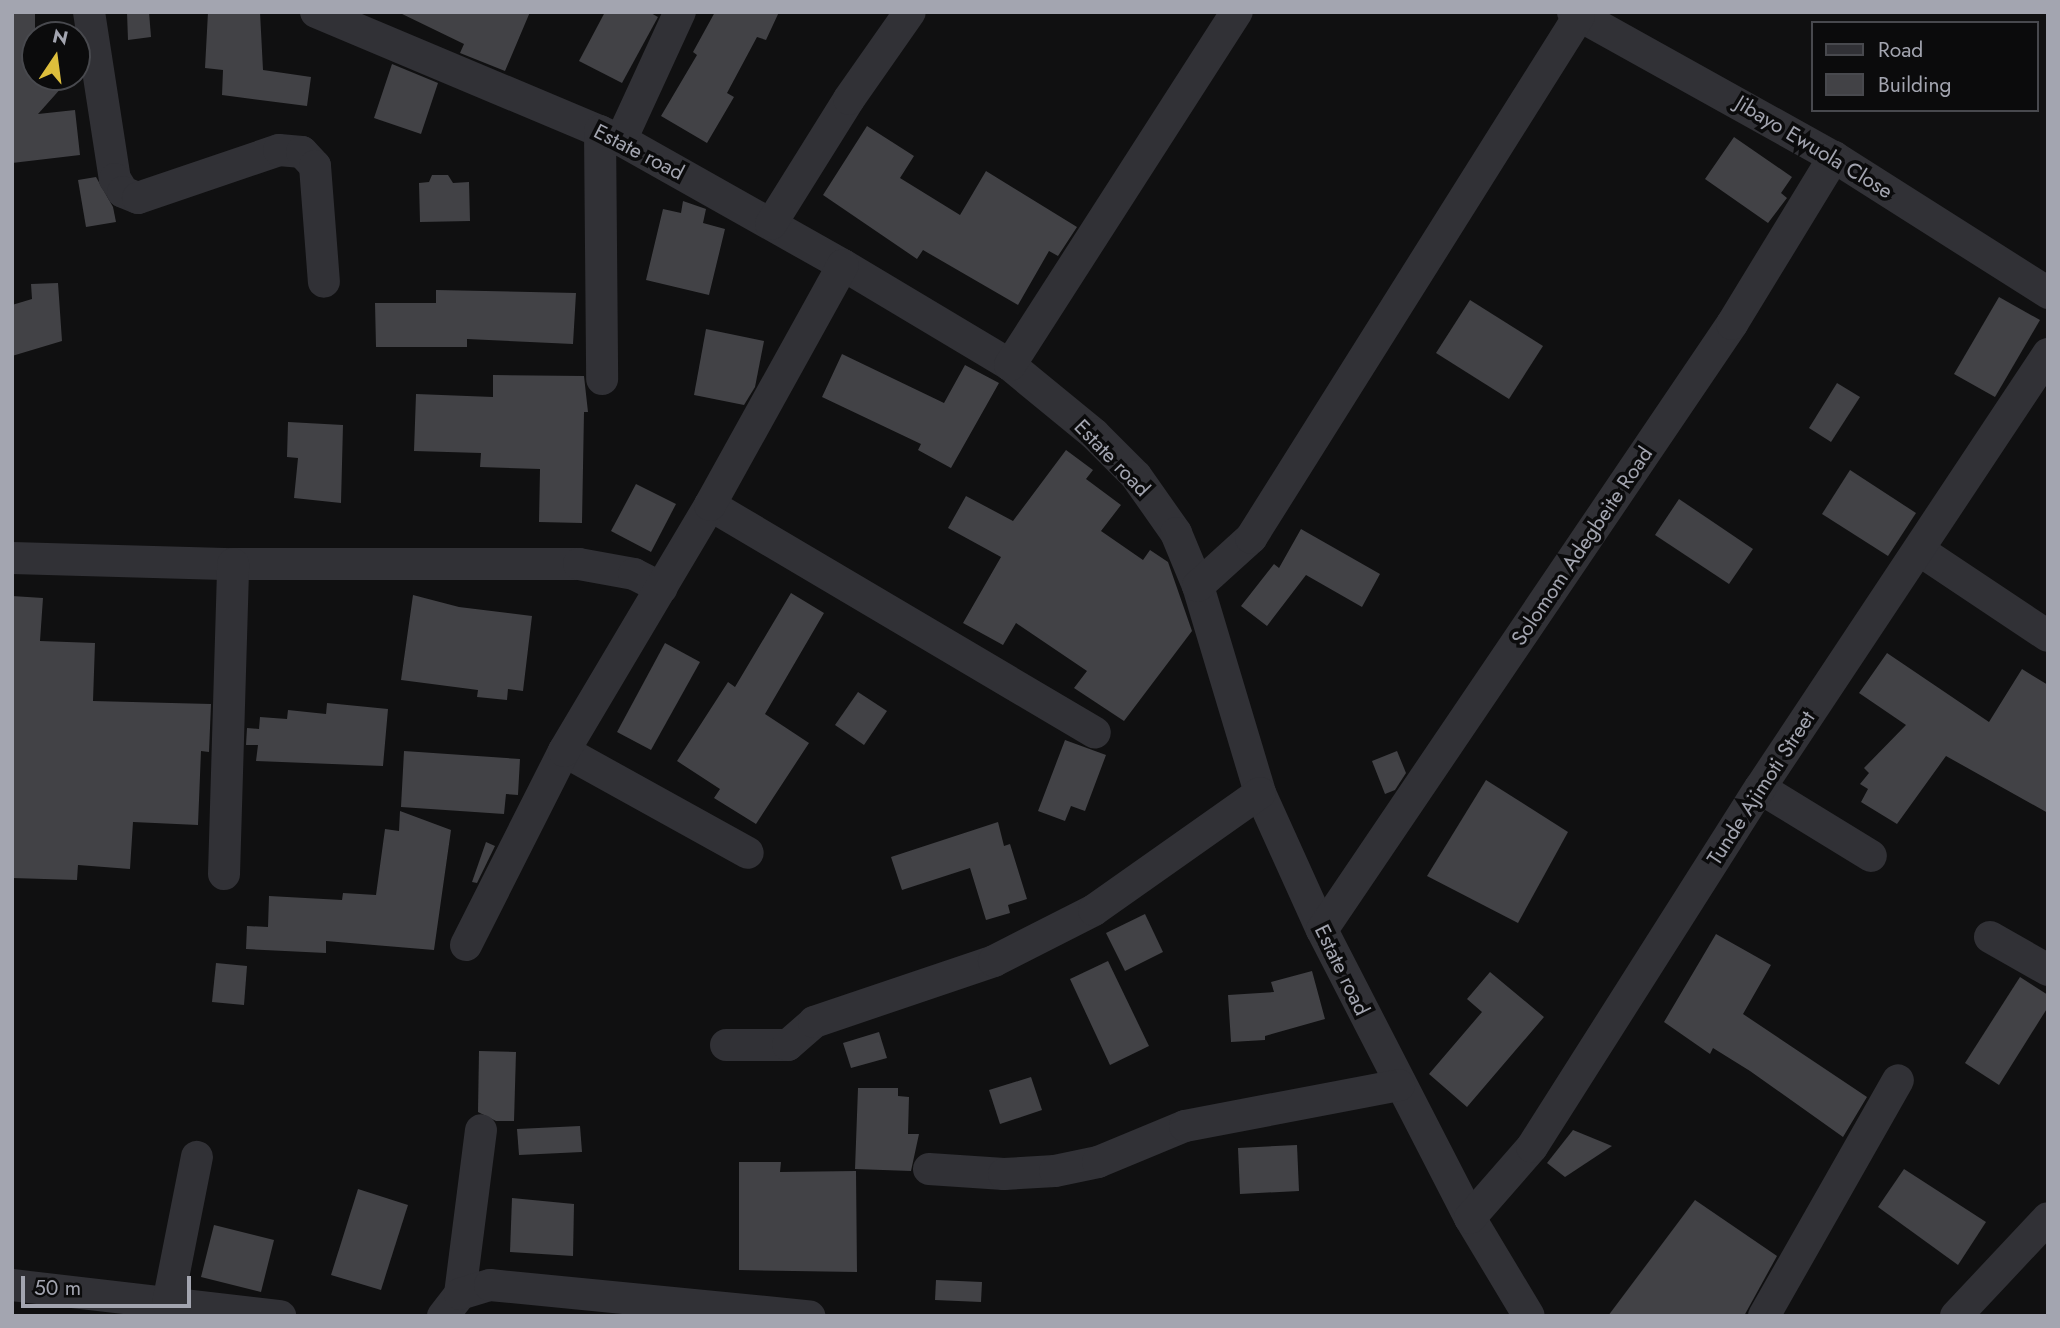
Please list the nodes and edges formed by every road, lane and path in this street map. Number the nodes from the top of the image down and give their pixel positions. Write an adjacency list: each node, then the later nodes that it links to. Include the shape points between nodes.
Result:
1 (89, 12): 12 (street, via 115,179 123,192 138,198 279,150 302,152 315,166)
2 (316, 12): 7 (street, Estate road)
3 (680, 12): 8 (street)
4 (910, 12): 10 (street)
5 (1237, 12): 15 (street)
6 (1576, 14): 9 (street, Jibayo Ewuola Close); 21 (street, via 1251,538)
7 (370, 23): 8 (street, Estate road)
8 (610, 135): 10 (street, Estate road); 16 (street)
9 (1835, 157): 13 (street, Jibayo Ewuola Close); 31 (street, Solomom Adegbeite Road, via 1732,324)
10 (771, 224): 11 (street, Estate road)
11 (843, 265): 15 (street, Estate road); 17 (street)
12 (324, 282)
13 (2048, 293)
14 (2048, 354): 18 (street, Tunde Ajimoti Street)
15 (1010, 365): 21 (street, Estate road, via 1094,434 1136,476 1176,533)
16 (602, 379)
17 (710, 505): 22 (street); 24 (street)
18 (1919, 550): 23 (street); 26 (street, Tunde Ajimoti Street)
19 (12, 558): 20 (street)
20 (233, 564): 22 (street, via 579,564 634,574); 30 (street)
21 (1198, 586): 27 (street, Estate road)
22 (662, 588): 25 (street)
23 (2048, 636)
24 (1095, 733)
25 (564, 751): 28 (street); 33 (street)
26 (1760, 788): 29 (street); 41 (street, Tunde Ajimoti Street, via 1532,1147)
27 (1260, 793): 31 (street, Estate road); 35 (street, via 1094,910 994,961 814,1022 788,1045)
28 (748, 853)
29 (1871, 856)
30 (224, 874)
31 (1322, 930): 37 (street, Estate road)
32 (1990, 937): 34 (street)
33 (466, 945)
34 (2048, 970)
35 (726, 1045)
36 (1898, 1080): 49 (street)
37 (1399, 1085): 40 (street, via 1185,1126 1097,1162 1055,1171); 41 (street, Estate road)
38 (481, 1130): 45 (street)
39 (197, 1157): 44 (street)
40 (929, 1170)
41 (1470, 1218): 48 (street, Estate road)
42 (2048, 1218): 50 (street)
43 (12, 1285): 44 (street)
44 (167, 1303): 46 (street)
45 (452, 1305): 47 (street, via 491,1285)
46 (280, 1316)
47 (809, 1316)
48 (1529, 1316)
49 (1764, 1316)
50 (1956, 1316)

